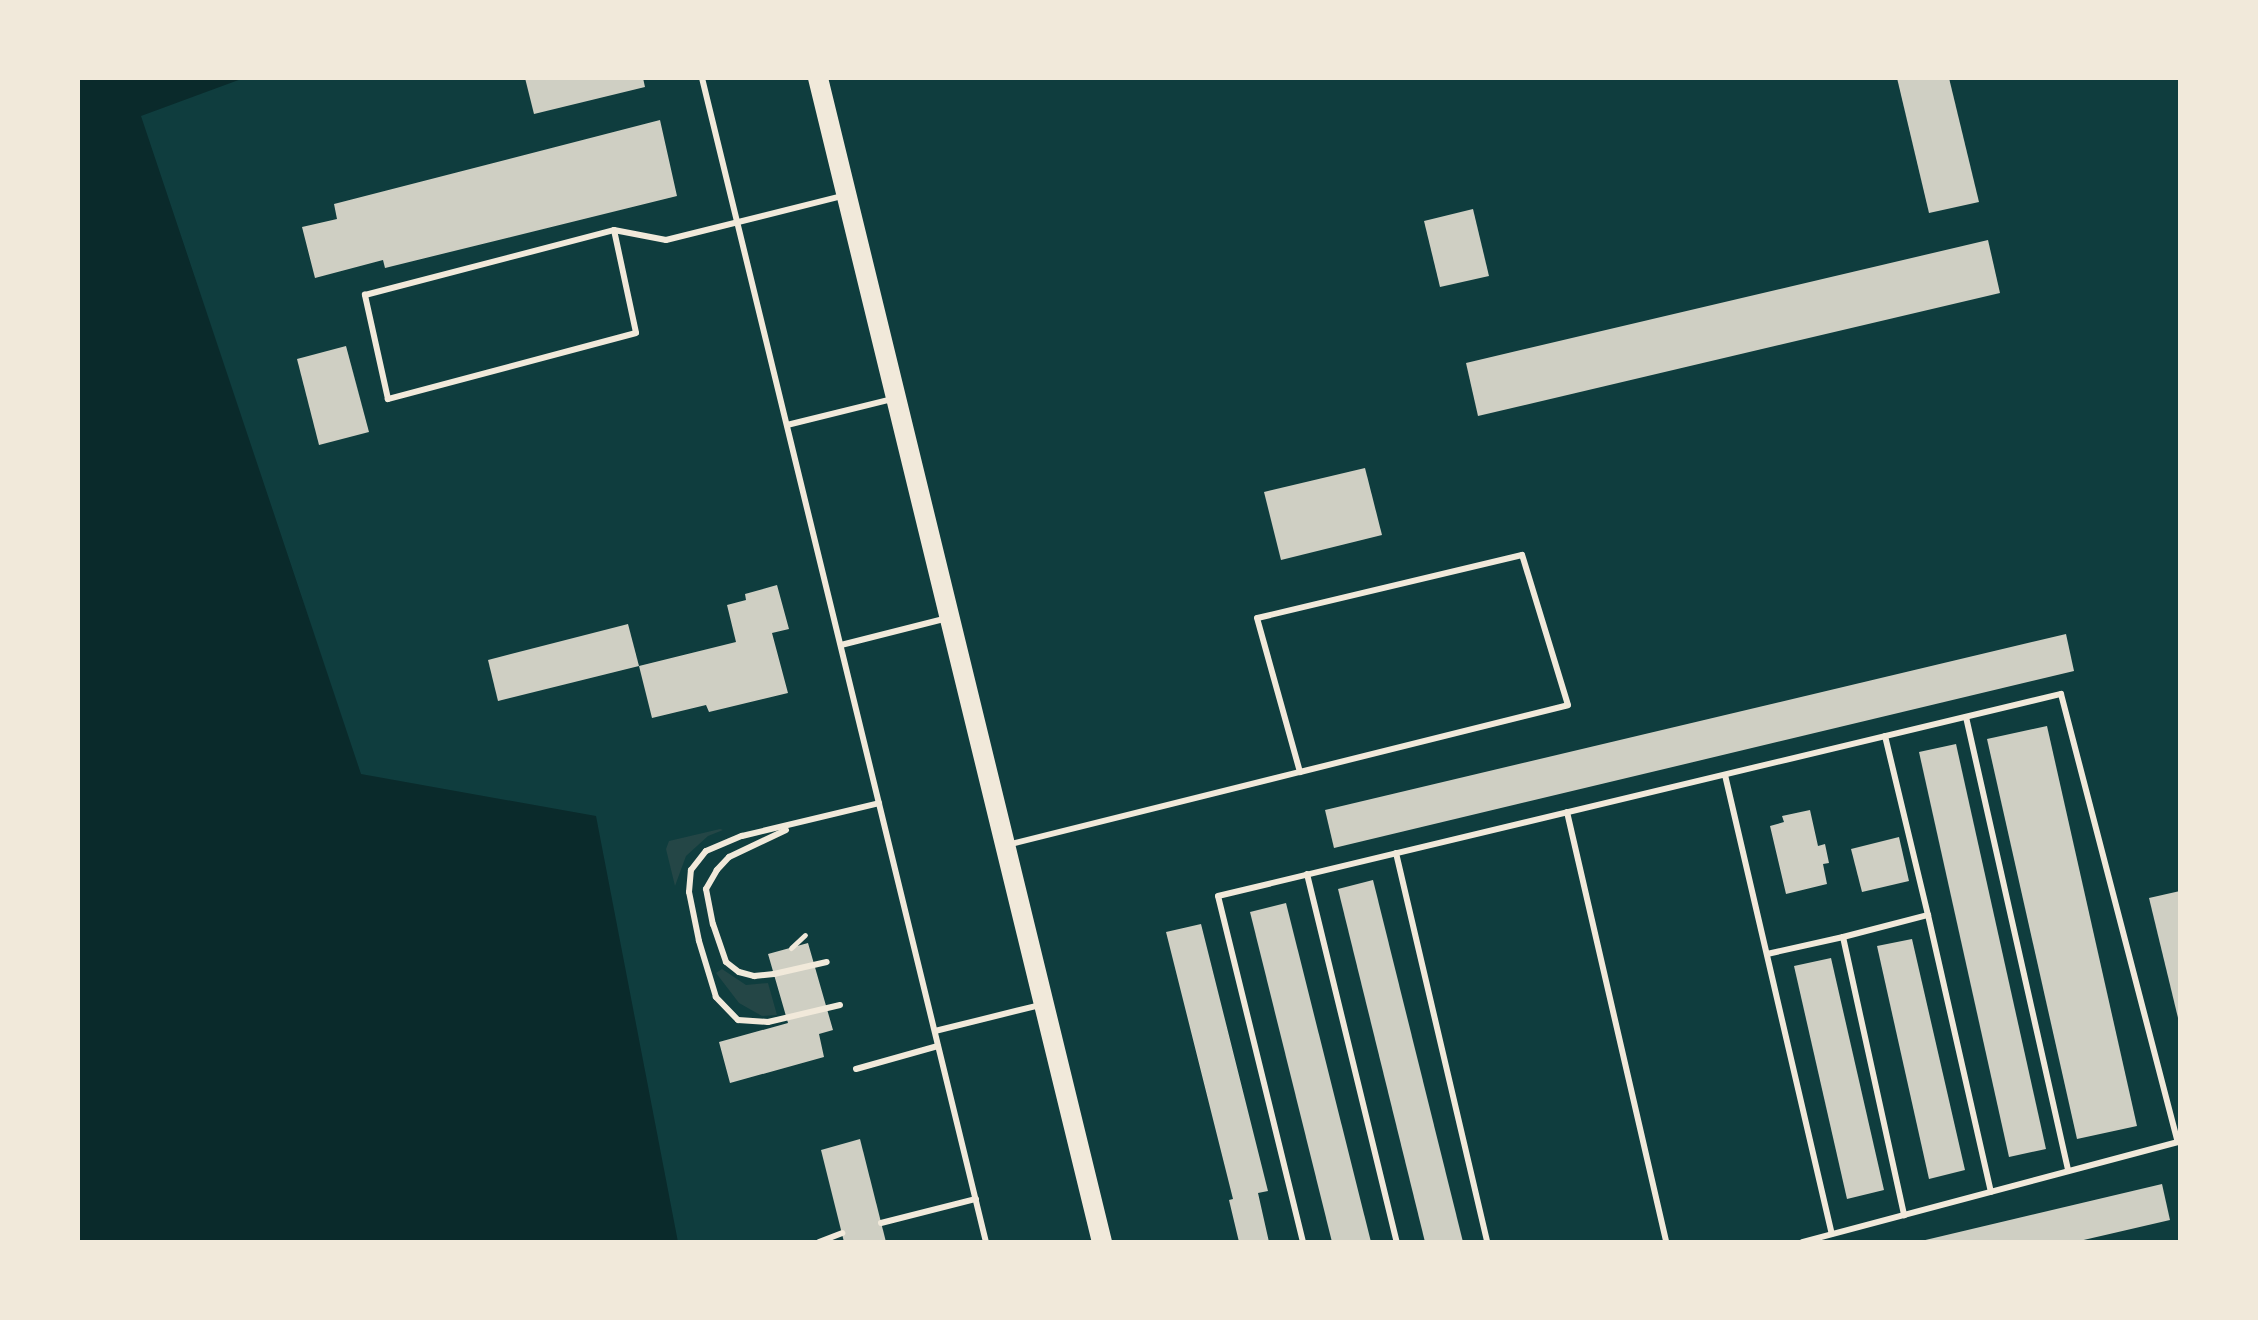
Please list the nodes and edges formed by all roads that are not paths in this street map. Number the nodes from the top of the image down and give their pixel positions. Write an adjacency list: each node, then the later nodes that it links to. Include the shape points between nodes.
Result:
1 (702, 78): 4 (lane)
2 (818, 78): 3 (main road)
3 (846, 195): 4 (lane); 6 (main road)
4 (737, 222): 5 (lane, via 666,240); 7 (lane)
5 (614, 230): 5 (lane, via 365,295 388,399 636,333)
6 (896, 398): 7 (lane); 8 (main road)
7 (787, 425): 9 (lane)
8 (951, 618): 9 (lane); 17 (main road)
9 (841, 645): 14 (lane)
10 (1966, 717): 11 (lane); 29 (lane); 29 (lane, via 2061,694 2178,1142)
11 (1885, 736): 13 (lane); 20 (lane)
12 (1300, 772): 12 (lane, via 1568,705 1522,555 1257,618); 17 (lane)
13 (1725, 775): 15 (lane); 22 (lane)
14 (879, 803): 16 (lane); 26 (lane)
15 (1567, 812): 18 (lane); 42 (lane)
16 (796, 825): 23 (lane, via 729,857 717,870 706,889 713,924 726,962 739,972 774,974); 25 (lane, via 742,836 706,851 691,870 689,892 699,941 716,997 738,1020 768,1022)
17 (1004, 845): 24 (main road)
18 (1396, 853): 19 (lane); 41 (lane)
19 (1307, 874): 39 (lane, via 1218,896); 40 (lane)
20 (1928, 915): 21 (lane); 30 (lane)
21 (1843, 937): 22 (lane); 32 (lane)
22 (1767, 954): 35 (lane)
23 (827, 962)
24 (1044, 1004): 26 (lane); 38 (main road)
25 (840, 1005)
26 (935, 1031): 27 (lane)
27 (938, 1046): 28 (lane); 31 (lane)
28 (856, 1069)
29 (2068, 1171): 30 (lane)
30 (1991, 1192): 32 (lane)
31 (976, 1199): 33 (lane); 37 (lane)
32 (1904, 1215): 35 (lane)
33 (881, 1223)
34 (842, 1233): 36 (lane)
35 (1832, 1234): 43 (lane)
36 (819, 1242)
37 (986, 1242)
38 (1102, 1242)
39 (1303, 1242)
40 (1397, 1242)
41 (1487, 1242)
42 (1666, 1242)
43 (1802, 1242)

